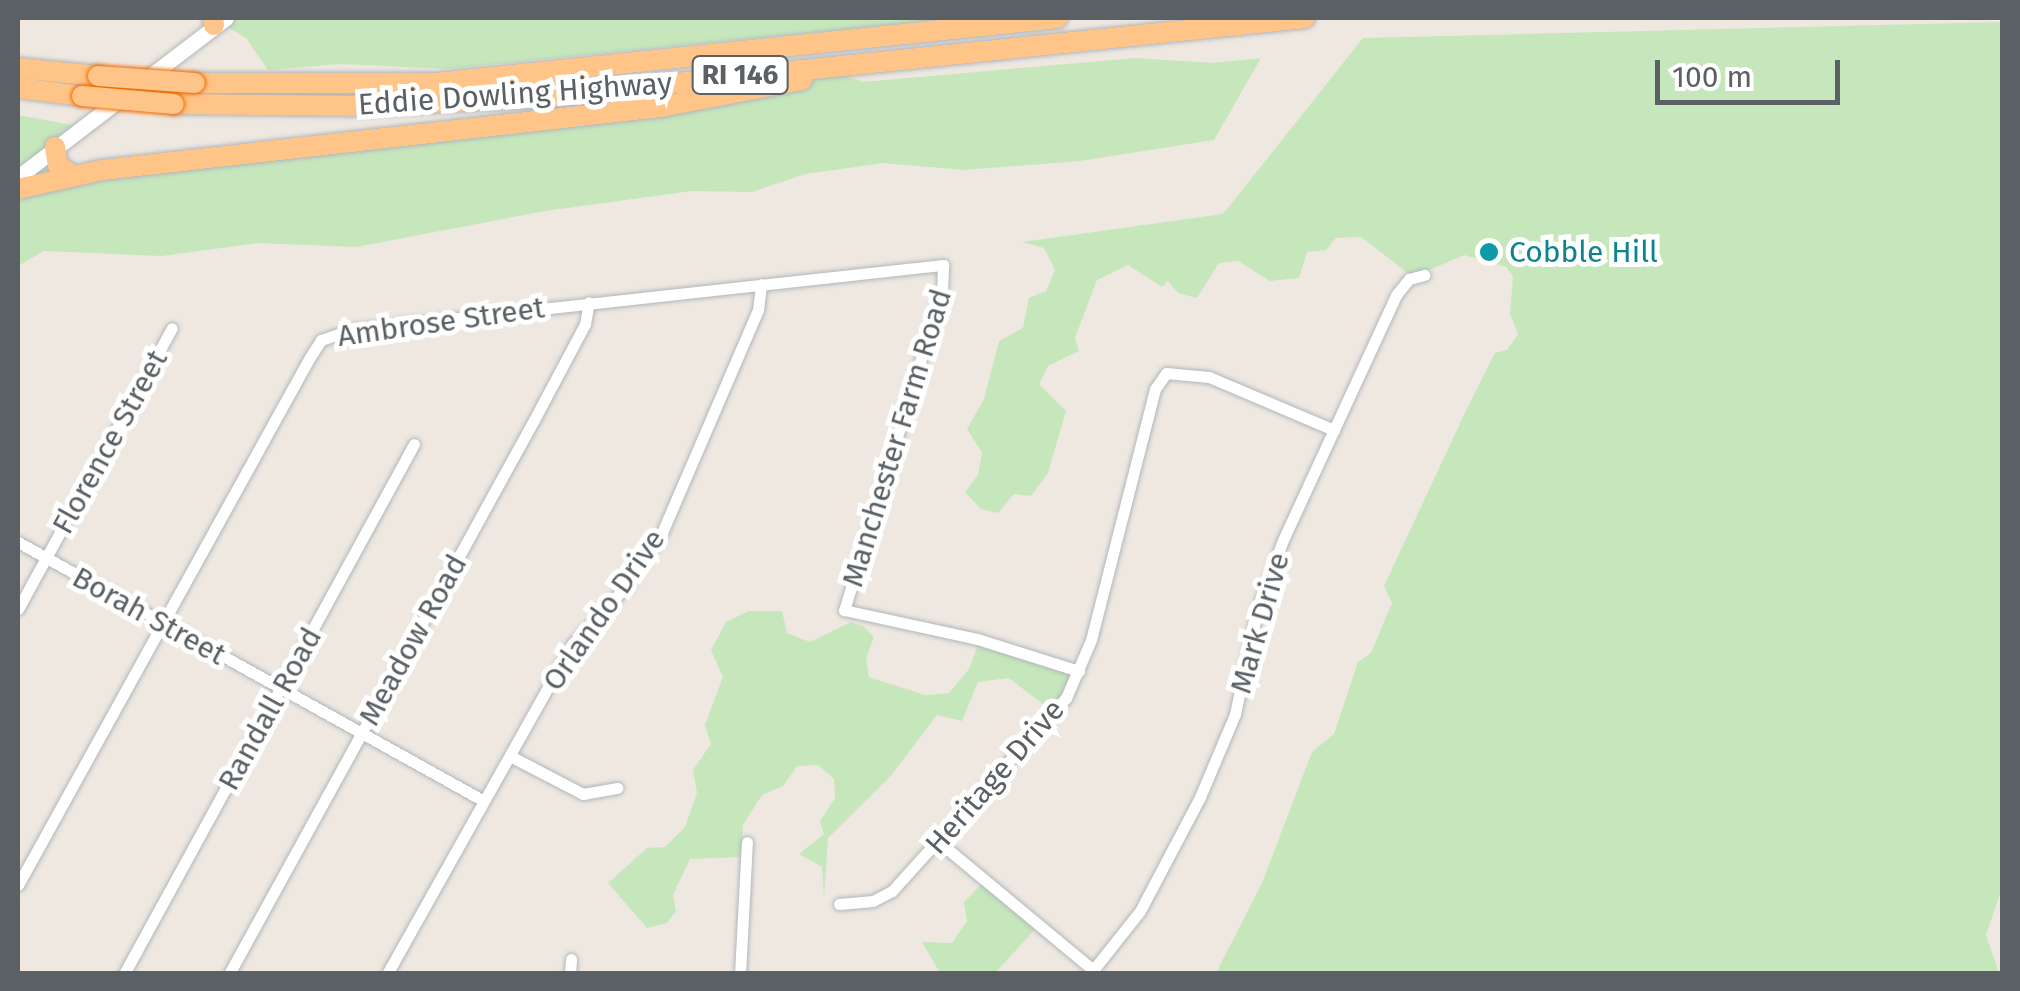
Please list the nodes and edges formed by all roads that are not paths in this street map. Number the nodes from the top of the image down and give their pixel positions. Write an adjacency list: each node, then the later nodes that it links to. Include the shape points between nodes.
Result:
1 (1058, 18): 5 (highway, Eddie Dowling Highway / RI 146, bridge, via 472,80 196,83)
2 (1305, 18): 4 (highway, Eddie Dowling Highway / RI 146)
3 (217, 20): 7 (main road)
4 (964, 48): 6 (highway, Eddie Dowling Highway / RI 146, bridge, via 508,99 348,106 174,104); 8 (highway, via 660,107)
5 (18, 68)
6 (18, 88)
7 (55, 147): 8 (highway, via 58,166); 9 (main road)
8 (71, 174): 10 (highway)
9 (18, 176)
10 (18, 189)
11 (943, 265): 13 (street, Ambrose Street); 22 (street, Manchester Farm Road, via 942,290 844,610 977,639)
12 (1424, 275): 16 (street, Mark Drive, via 1403,283 1396,295)
13 (762, 284): 14 (street, Ambrose Street); 25 (street, Orlando Drive, via 758,310 661,535 627,585 572,645)
14 (589, 302): 21 (street, Ambrose Street, via 350,330 321,340); 24 (street, Meadow Road, via 585,324 553,385)
15 (172, 328): 19 (street, Florence Street)
16 (1334, 430): 22 (street, Heritage Drive, via 1209,377 1166,373 1155,389); 33 (street, Mark Drive, via 1270,572 1235,714 1200,797 1149,897)
17 (414, 444): 23 (street, Randall Road)
18 (18, 542): 19 (street, Borah Street)
19 (46, 558): 20 (street, Florence Street); 21 (street, Borah Street)
20 (18, 609)
21 (162, 623): 23 (street, Borah Street); 30 (street, Ambrose Street)
22 (1079, 671): 29 (street, Heritage Drive, via 1052,720)
23 (282, 689): 24 (street, Borah Street); 34 (street, Randall Road)
24 (362, 733): 27 (street, Borah Street); 35 (street, Meadow Road)
25 (510, 756): 26 (street, via 582,794); 27 (street, Orlando Drive)
26 (616, 788)
27 (484, 801): 36 (street, Orlando Drive)
28 (746, 842): 38 (street)
29 (938, 842): 31 (street, Heritage Drive, via 892,891 873,901); 33 (street)
30 (18, 885)
31 (839, 904)
32 (571, 959): 37 (street)
33 (1092, 972)
34 (124, 974)
35 (229, 974)
36 (387, 974)
37 (570, 974)
38 (740, 974)

